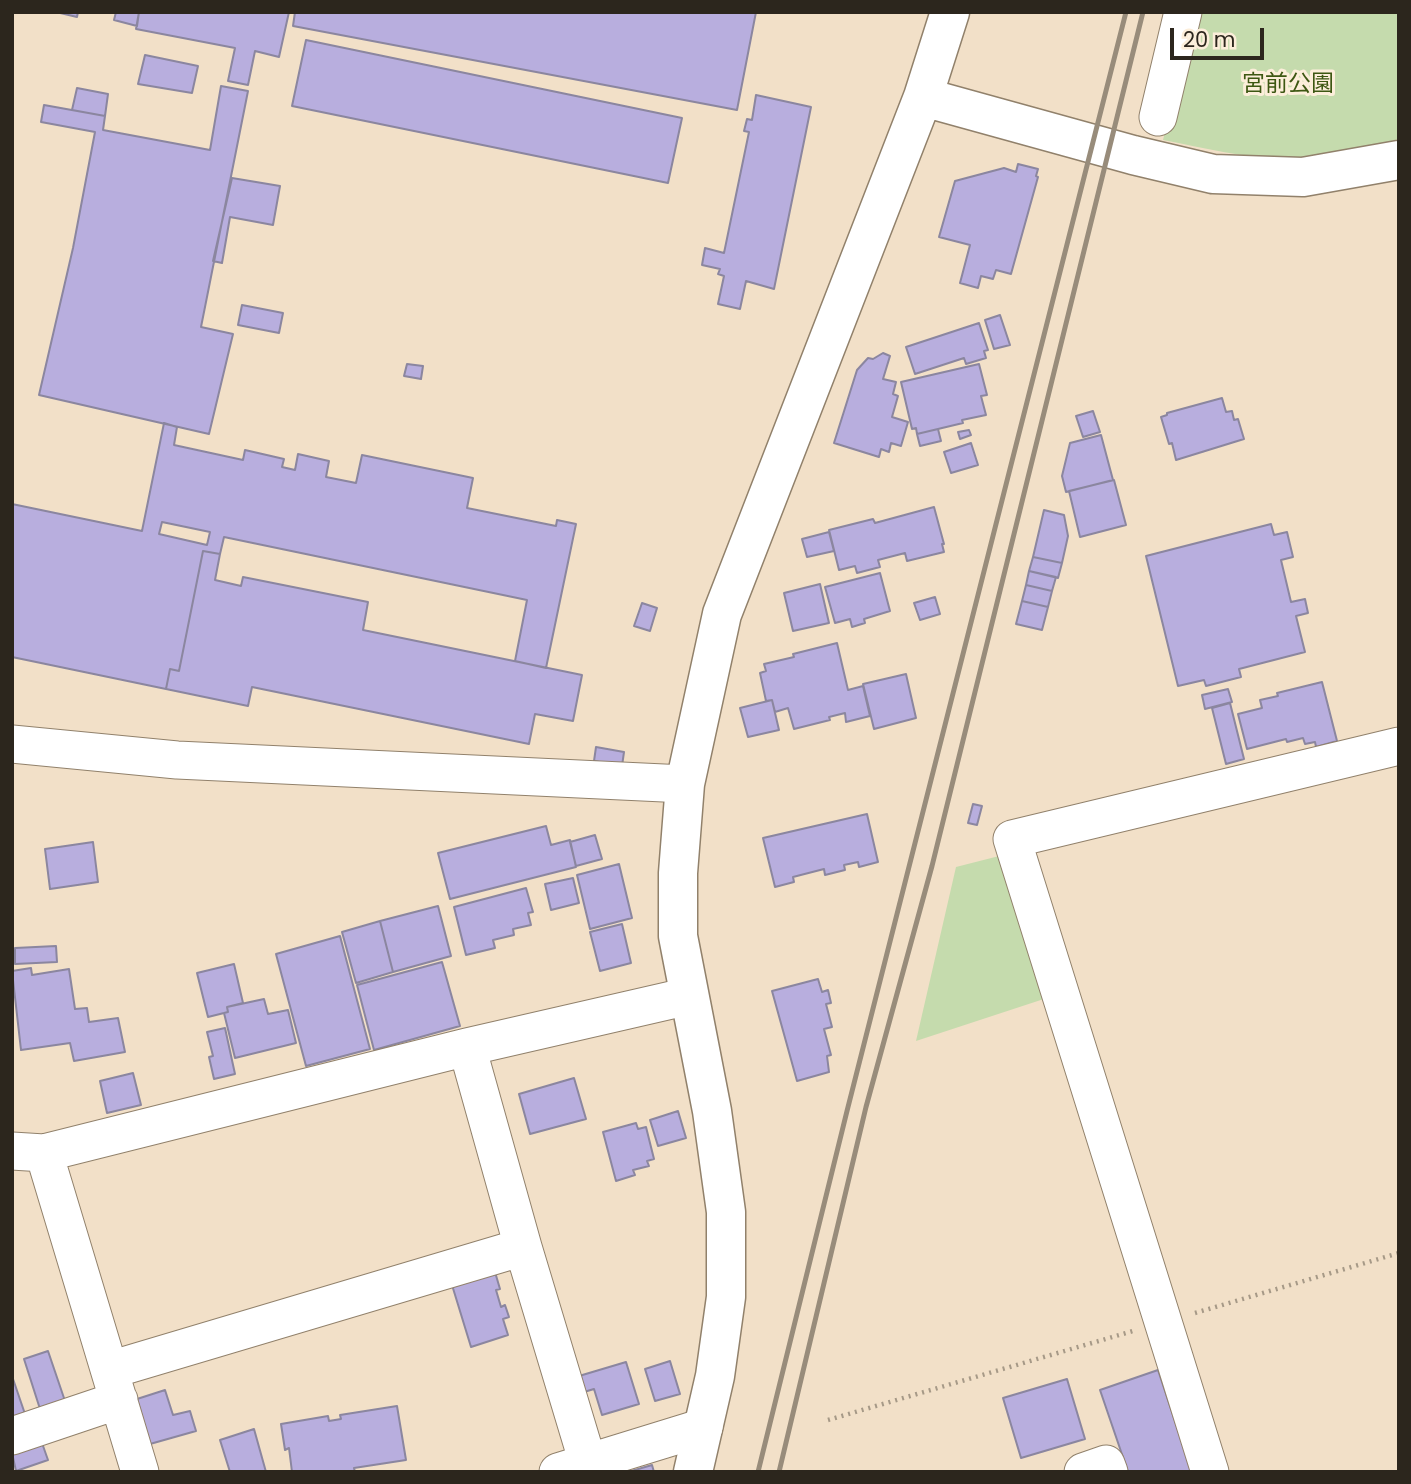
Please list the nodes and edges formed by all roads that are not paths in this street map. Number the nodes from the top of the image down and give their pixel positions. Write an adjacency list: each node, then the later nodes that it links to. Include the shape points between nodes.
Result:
1 (950, 12): 3 (street)
2 (1184, 12): 4 (street)
3 (923, 97): 5 (street, via 1213,174 1303,177); 8 (street, via 722,614)
4 (1158, 117)
5 (1396, 171)
6 (12, 744): 8 (street, via 177,760)
7 (1399, 746): 21 (street, via 1012,839)
8 (685, 784): 9 (street, via 678,936)
9 (689, 996): 10 (street); 14 (street, via 726,1212 726,1297)
10 (467, 1048): 11 (street); 12 (street)
11 (28, 1152): 13 (street)
12 (523, 1247): 13 (street); 16 (street)
13 (114, 1385): 15 (street); 17 (street)
14 (704, 1427): 16 (street); 18 (street)
15 (12, 1436)
16 (573, 1467)
17 (140, 1472)
18 (693, 1472)
19 (1083, 1472): 20 (street, via 1106,1464)
20 (1109, 1472)
21 (1210, 1472)

